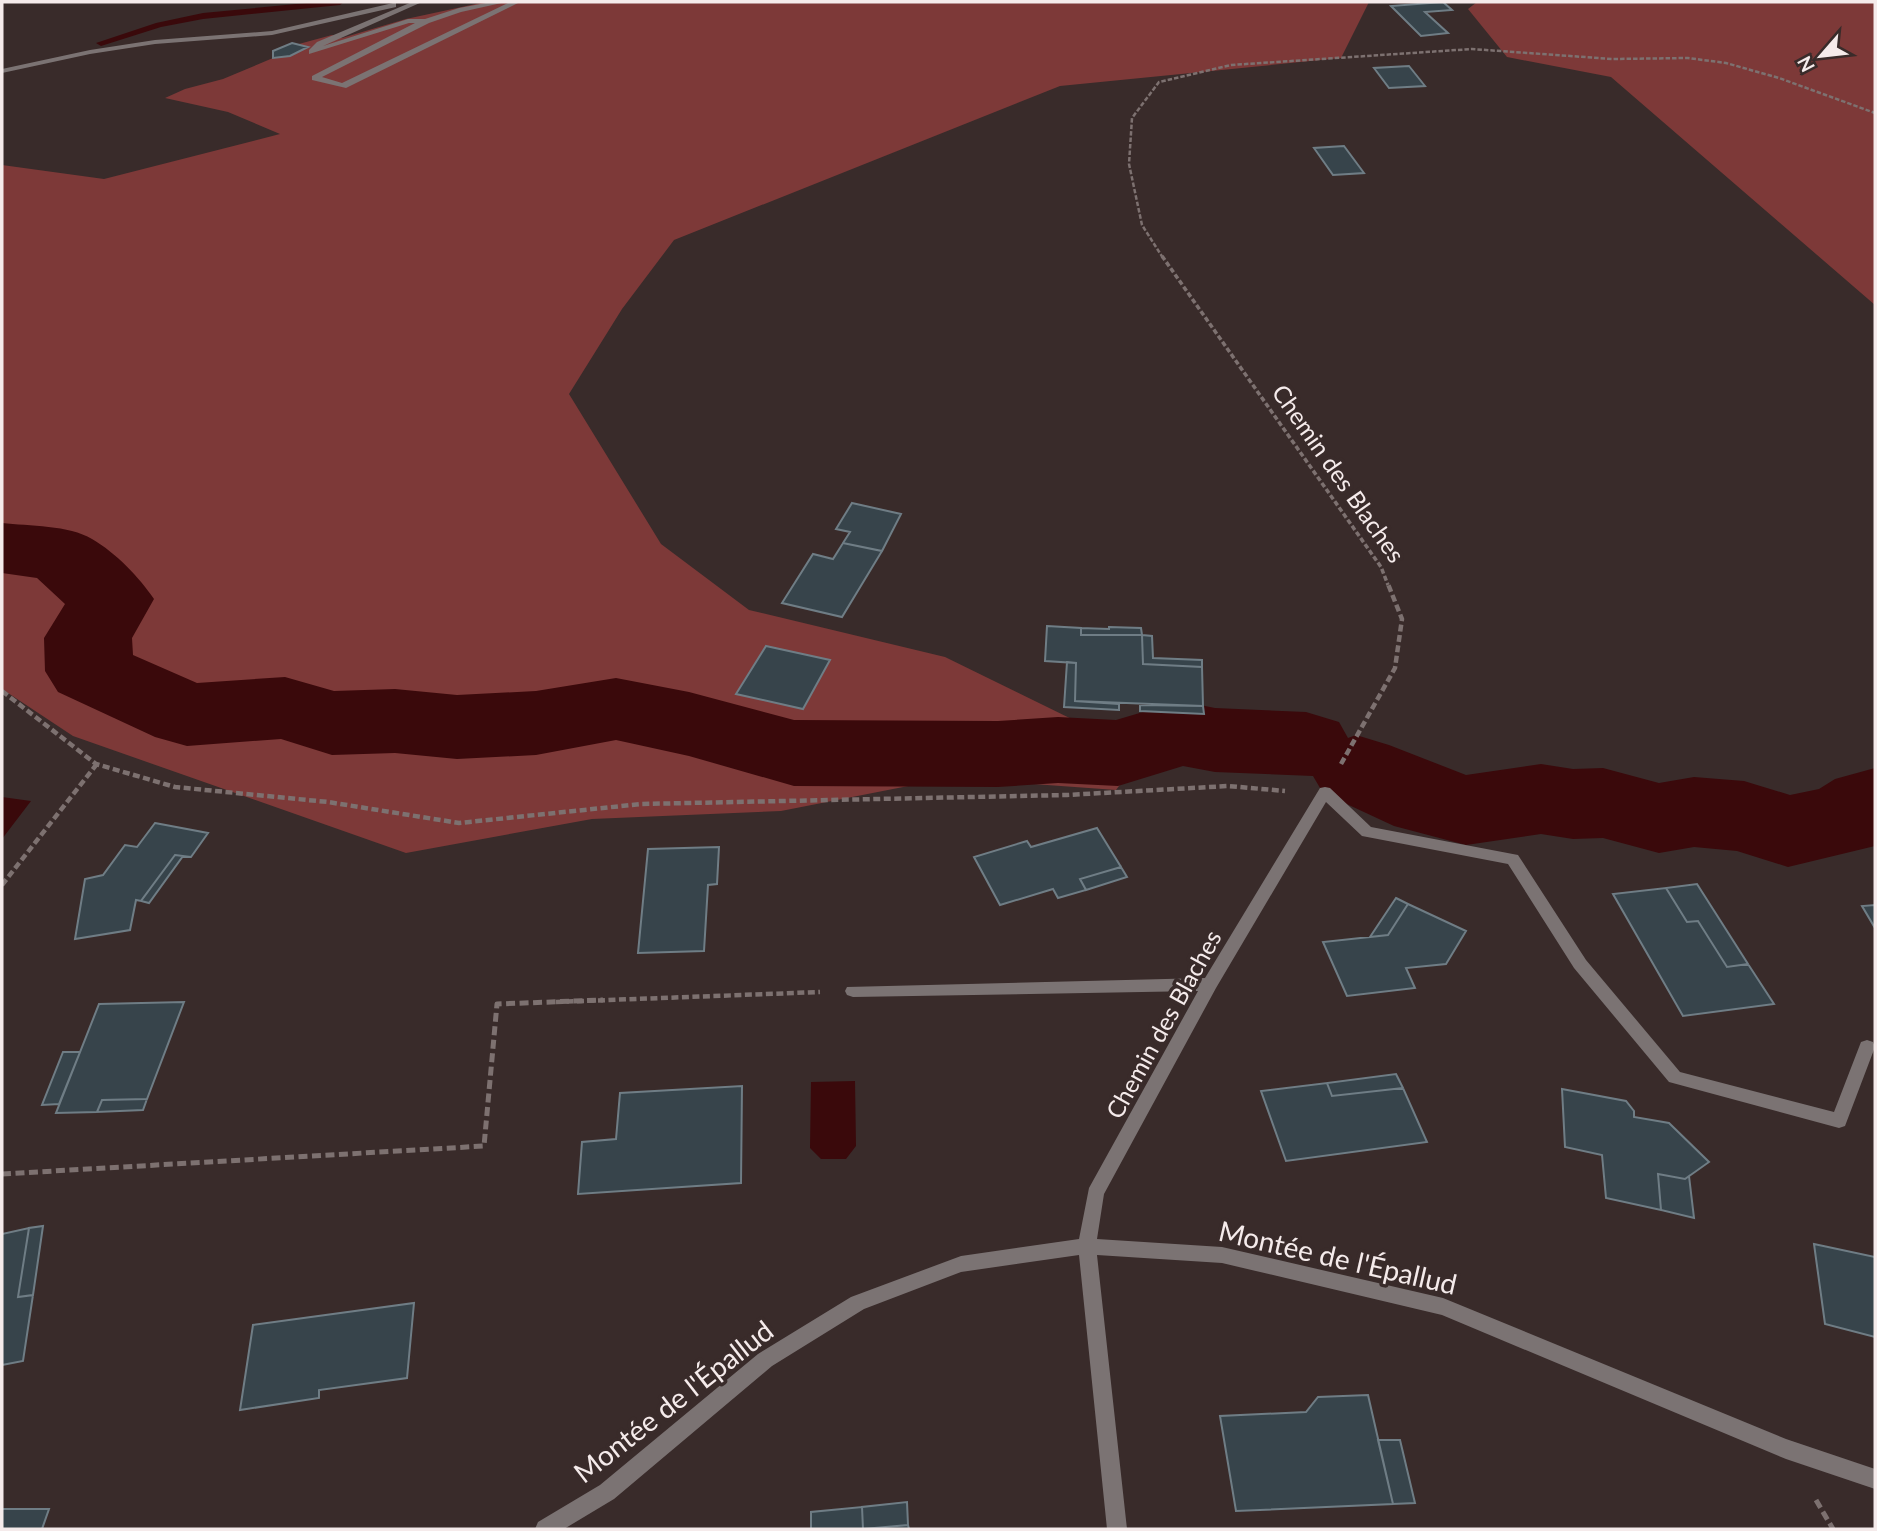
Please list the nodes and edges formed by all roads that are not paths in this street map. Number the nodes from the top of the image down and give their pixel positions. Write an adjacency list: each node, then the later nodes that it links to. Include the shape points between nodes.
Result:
1 (408, 2): 6 (street, via 272,33 155,42)
2 (418, 2): 5 (street, via 341,34 312,52 408,21)
3 (502, 2): 5 (street)
4 (516, 2): 5 (street, via 343,86 315,78)
5 (426, 21)
6 (2, 71)
7 (1210, 984): 8 (street); 9 (street, Chemin des Blaches, via 1325,792 1367,832 1513,859 1580,964 1675,1077 1839,1121); 10 (street, Chemin des Blaches, via 1095,1193)
8 (853, 991)
9 (1867, 1047)
10 (1087, 1246): 11 (street, Montée de l'Épallud, via 1223,1255 1443,1307 1786,1449); 12 (street, Montée de l'Épallud, via 961,1264 858,1303 765,1360 607,1492); 13 (street, Chemin des Blaches)
11 (1875, 1479)
12 (545, 1529)
13 (1117, 1529)

